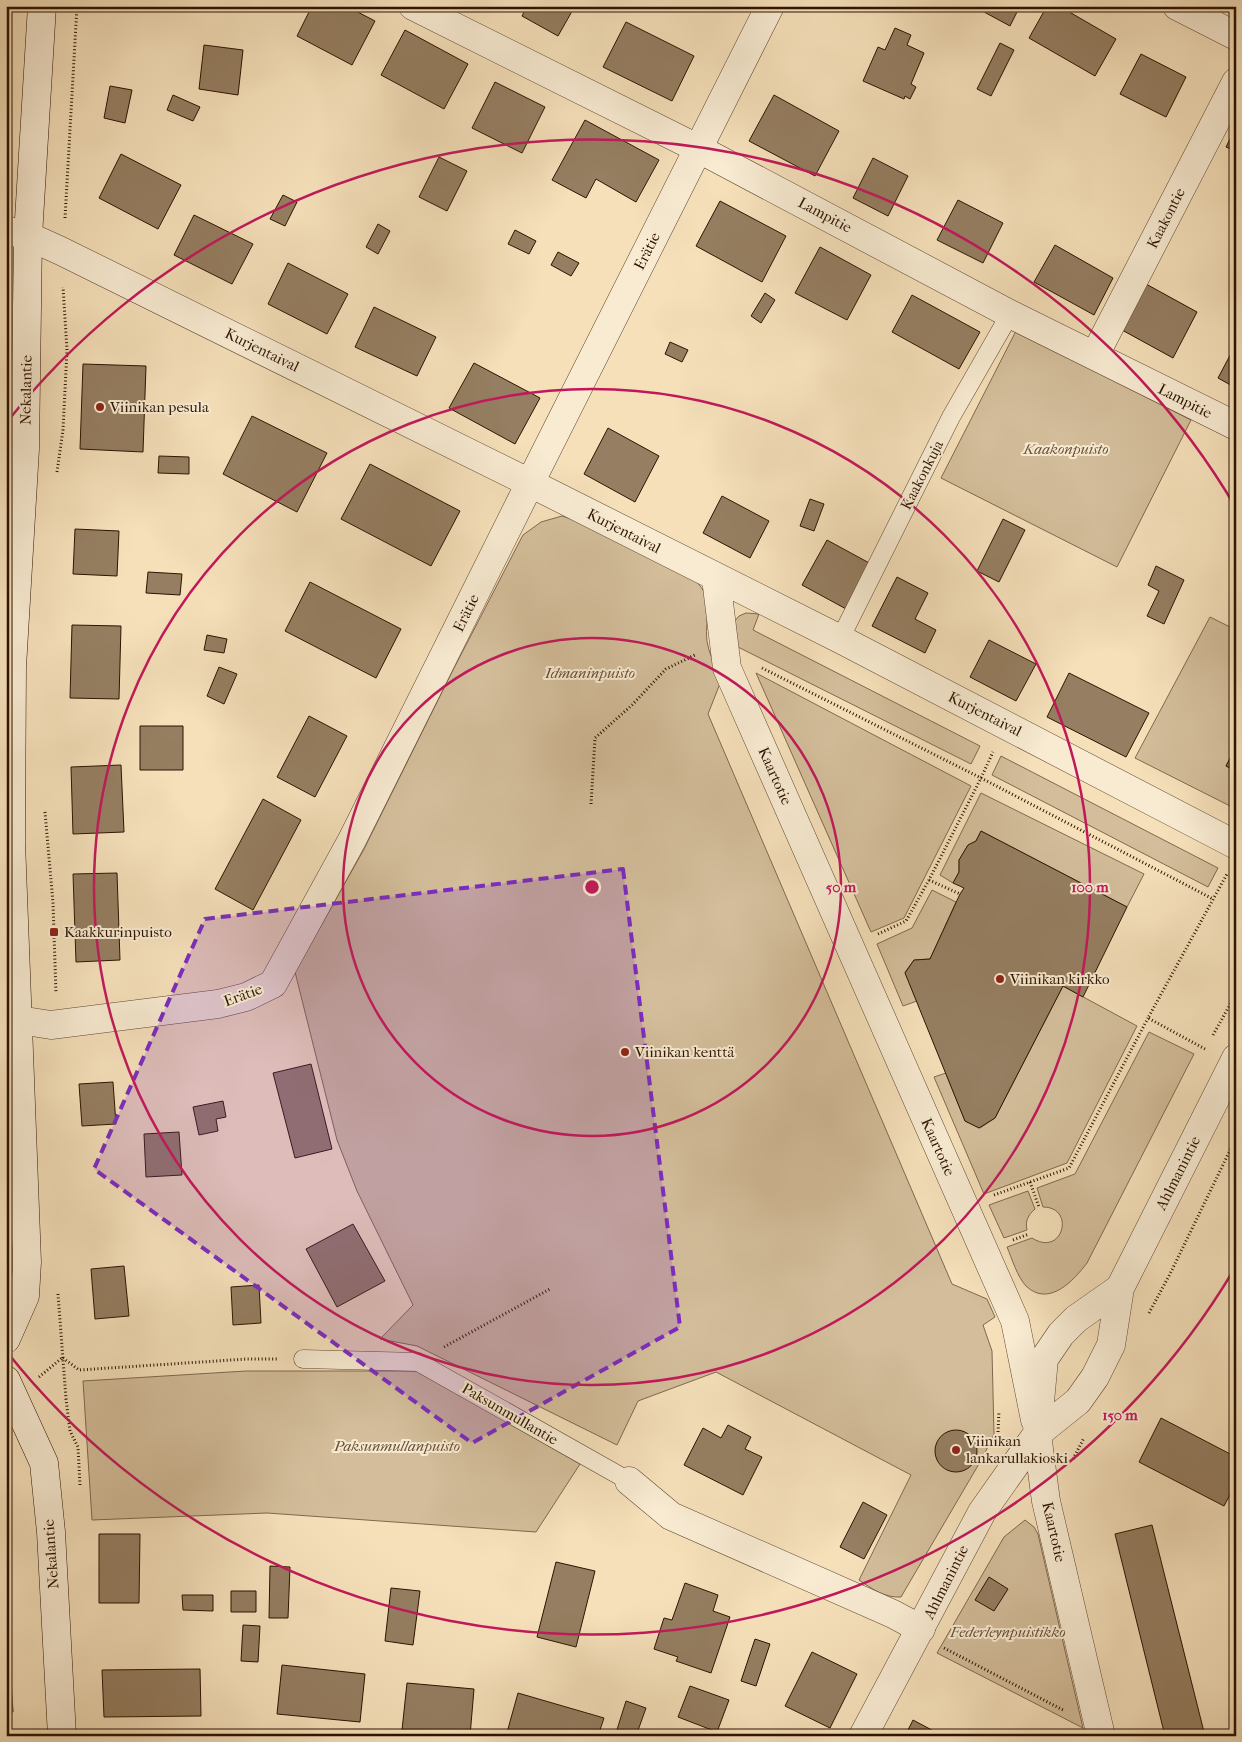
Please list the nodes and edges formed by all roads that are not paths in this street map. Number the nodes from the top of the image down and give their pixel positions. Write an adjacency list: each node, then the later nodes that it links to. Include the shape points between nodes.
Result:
1 (42, 6): 8 (street, Nekalantie)
2 (413, 6): 7 (street, Lampitie)
3 (770, 6): 7 (street, Erätie)
4 (1177, 6): 5 (street)
5 (1236, 36)
6 (1236, 82): 10 (street, Kaakontie)
7 (699, 149): 9 (street, Lampitie); 12 (street, Erätie)
8 (17, 233): 12 (street, Kurjentaival, via 61,251); 16 (street, Nekalantie, via 26,449 12,676)
9 (1010, 314): 10 (street, Lampitie); 14 (lane, Kaakonkuja, via 951,417)
10 (1095, 355): 11 (street, Lampitie)
11 (1236, 426)
12 (530, 483): 13 (street, Kurjentaival); 16 (street, Erätie, via 352,840 273,984 246,997 218,1004 56,1024)
13 (716, 578): 14 (street, Kurjentaival); 22 (street, Kaartotie, via 727,668 1015,1321)
14 (840, 639): 15 (street, Kurjentaival, via 1004,724)
15 (1233, 855)
16 (12, 1019): 19 (street, Nekalantie, via 27,1262 25,1296)
17 (1236, 1058): 18 (street, Ahlmanintie)
18 (1120, 1288): 22 (street, Ahlmanintie, via 1111,1346 1095,1377 1078,1401); 22 (street, Ahlmanintie, via 1076,1319 1044,1359)
19 (6, 1339)
20 (303, 1359): 23 (lane, Paksunmullantie, via 418,1362)
21 (6, 1380): 26 (street, Nekalantie, via 44,1463)
22 (1038, 1434): 24 (street, Ahlmanintie, via 982,1512); 25 (street, Kaartotie, via 1046,1501)
23 (629, 1482): 24 (street, Paksunmullantie, via 671,1516 893,1614)
24 (928, 1636): 27 (street, Ahlmanintie)
25 (1100, 1732)
26 (62, 1736)
27 (863, 1736)

